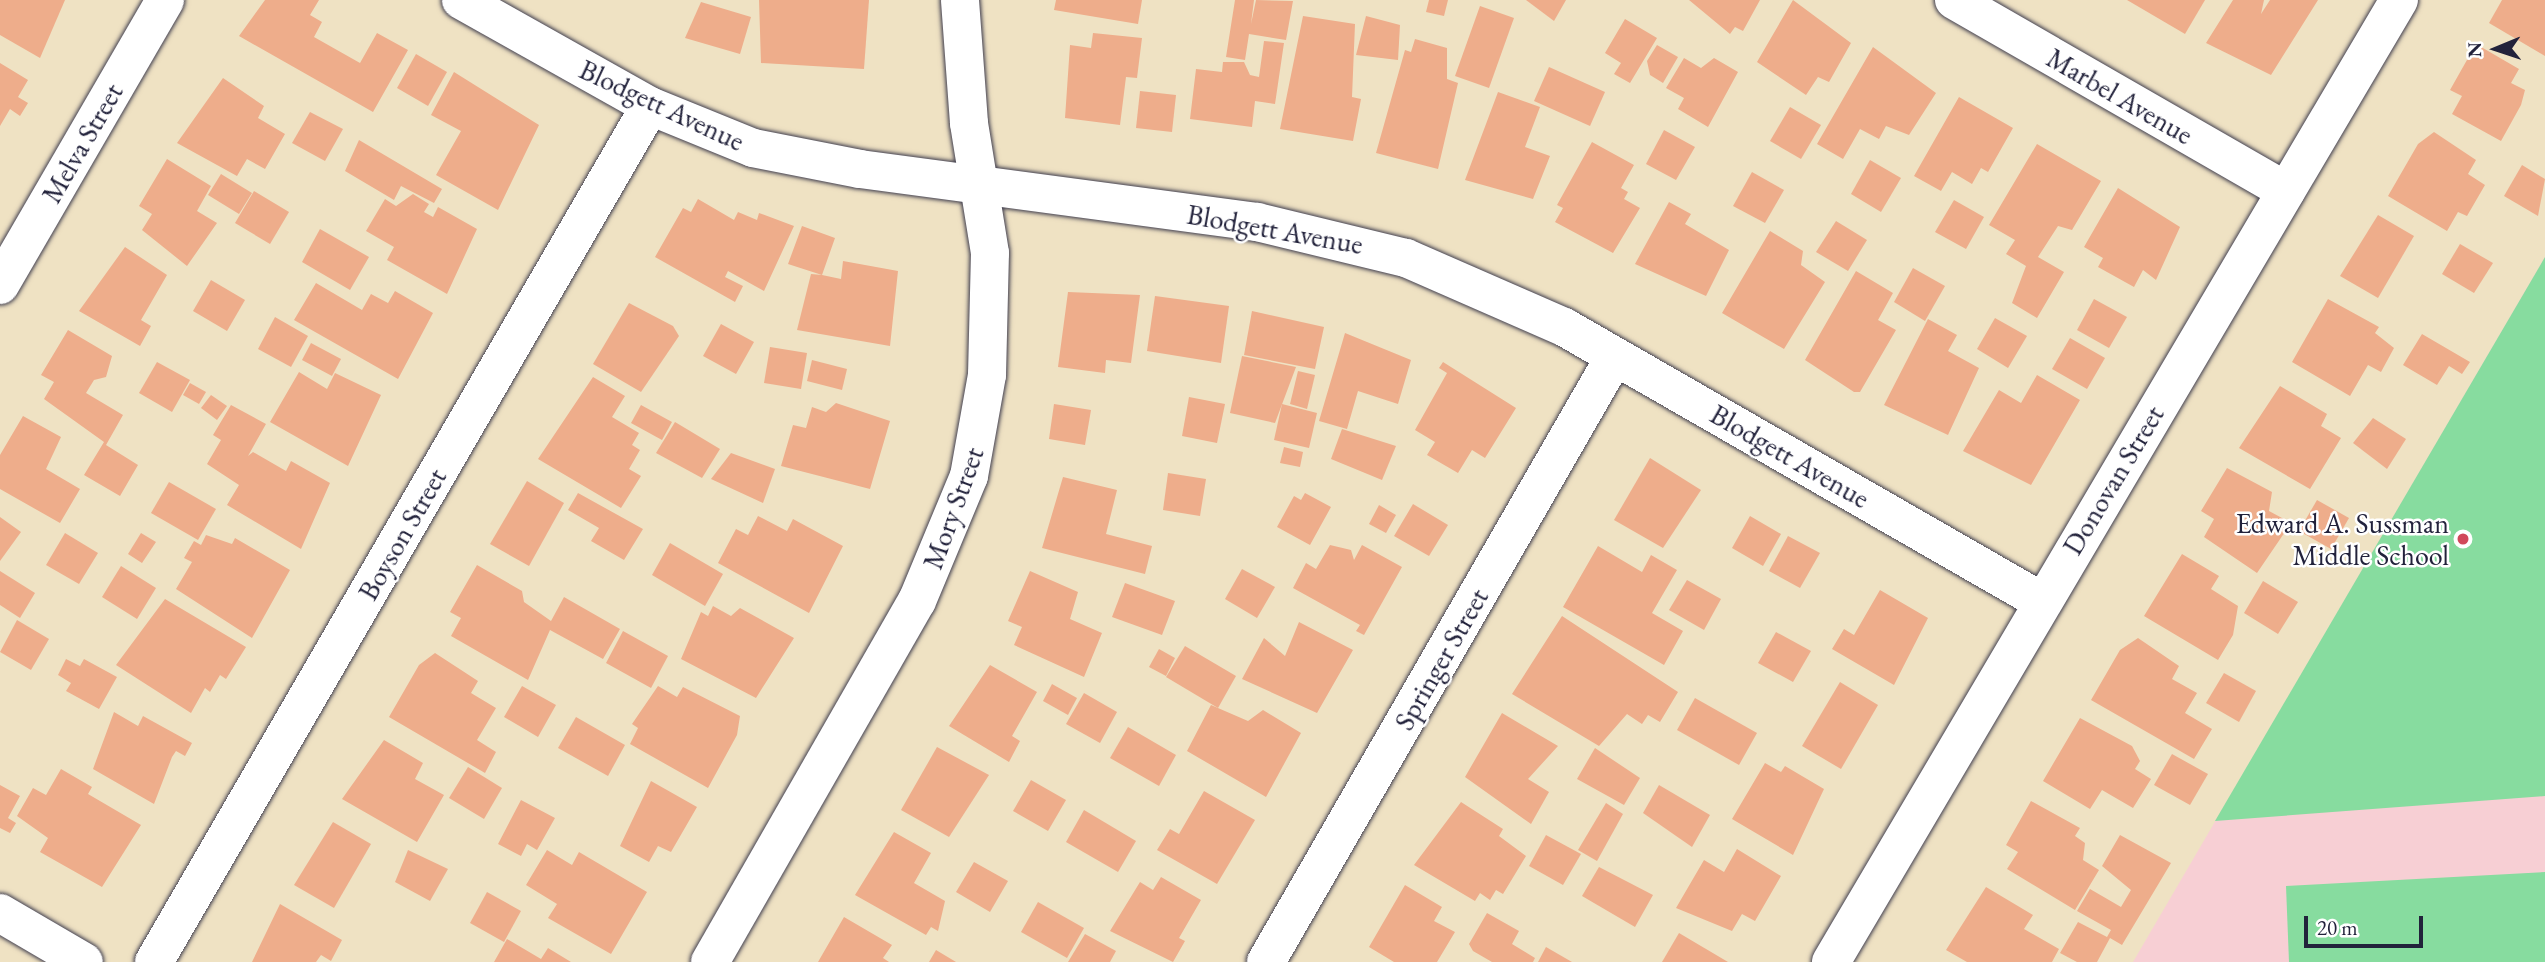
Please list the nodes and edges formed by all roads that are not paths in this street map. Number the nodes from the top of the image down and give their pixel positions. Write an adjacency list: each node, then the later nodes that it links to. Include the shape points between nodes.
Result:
1 (165, 0): 9 (street, Melva Street)
2 (461, 0): 6 (street, Blodgett Avenue)
3 (960, 0): 7 (street, Mory Street)
4 (1954, 0): 8 (street, Marbel Avenue)
5 (2399, 0): 8 (street, Donovan Street)
6 (650, 106): 7 (street, Blodgett Avenue, via 753,148); 14 (street, Boyson Street)
7 (979, 185): 10 (street, Blodgett Avenue, via 1257,222 1368,245 1500,296); 15 (street, Mory Street, via 990,253 987,375 981,426 951,528 916,601)
8 (2286, 191): 11 (street, Donovan Street)
9 (0, 285)
10 (1615, 356): 11 (street, Blodgett Avenue); 16 (street, Springer Street)
11 (2041, 601): 17 (street, Donovan Street)
12 (0, 913): 13 (street)
13 (84, 962)
14 (154, 962)
15 (710, 962)
16 (1266, 962)
17 (1831, 962)

